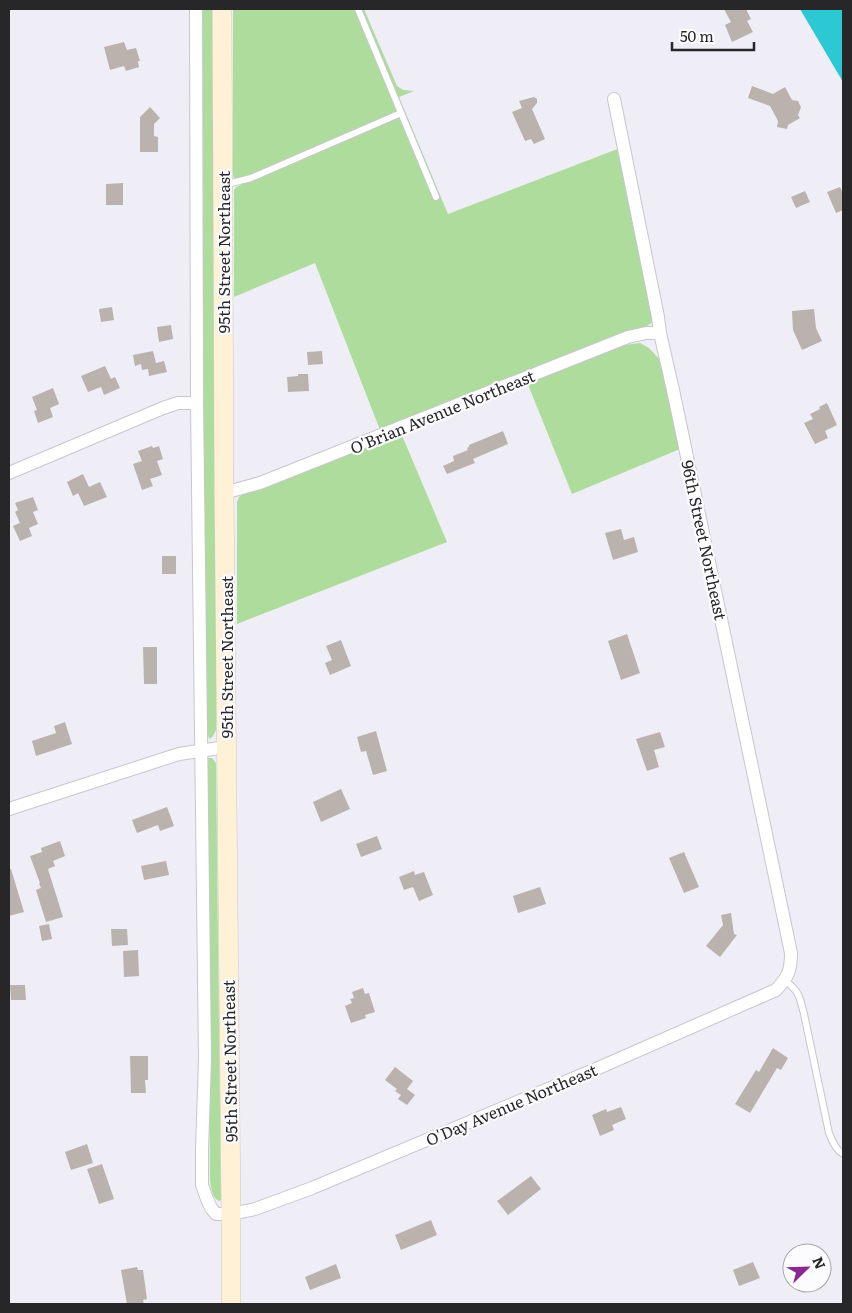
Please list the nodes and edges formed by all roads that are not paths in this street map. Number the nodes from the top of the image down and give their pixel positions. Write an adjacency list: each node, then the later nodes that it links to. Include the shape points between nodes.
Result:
1 (196, 9): 9 (street)
2 (222, 9): 6 (main road, 95th Street Northeast)
3 (358, 9): 5 (lane)
4 (614, 99): 8 (street, 96th Street Northeast)
5 (401, 113): 6 (lane, via 251,178); 7 (lane)
6 (223, 186): 11 (main road, 95th Street Northeast)
7 (436, 197)
8 (660, 333): 11 (street, O'Brian Avenue Northeast, via 628,337 260,483); 15 (street, 96th Street Northeast, via 791,953 789,974)
9 (197, 403): 10 (street, via 178,403 163,408); 13 (street)
10 (9, 473)
11 (224, 493): 12 (main road, 95th Street Northeast)
12 (226, 747): 13 (street); 17 (main road, 95th Street Northeast)
13 (201, 750): 14 (street, via 179,754); 17 (street, via 202,1185 216,1214)
14 (9, 810)
15 (785, 980): 16 (lane, via 799,994 829,1133 833,1144); 17 (street, O'Day Avenue Northeast, via 776,990 563,1082 312,1188 255,1209)
16 (843, 1154)
17 (231, 1214): 18 (main road, 95th Street Northeast)
18 (231, 1304)

